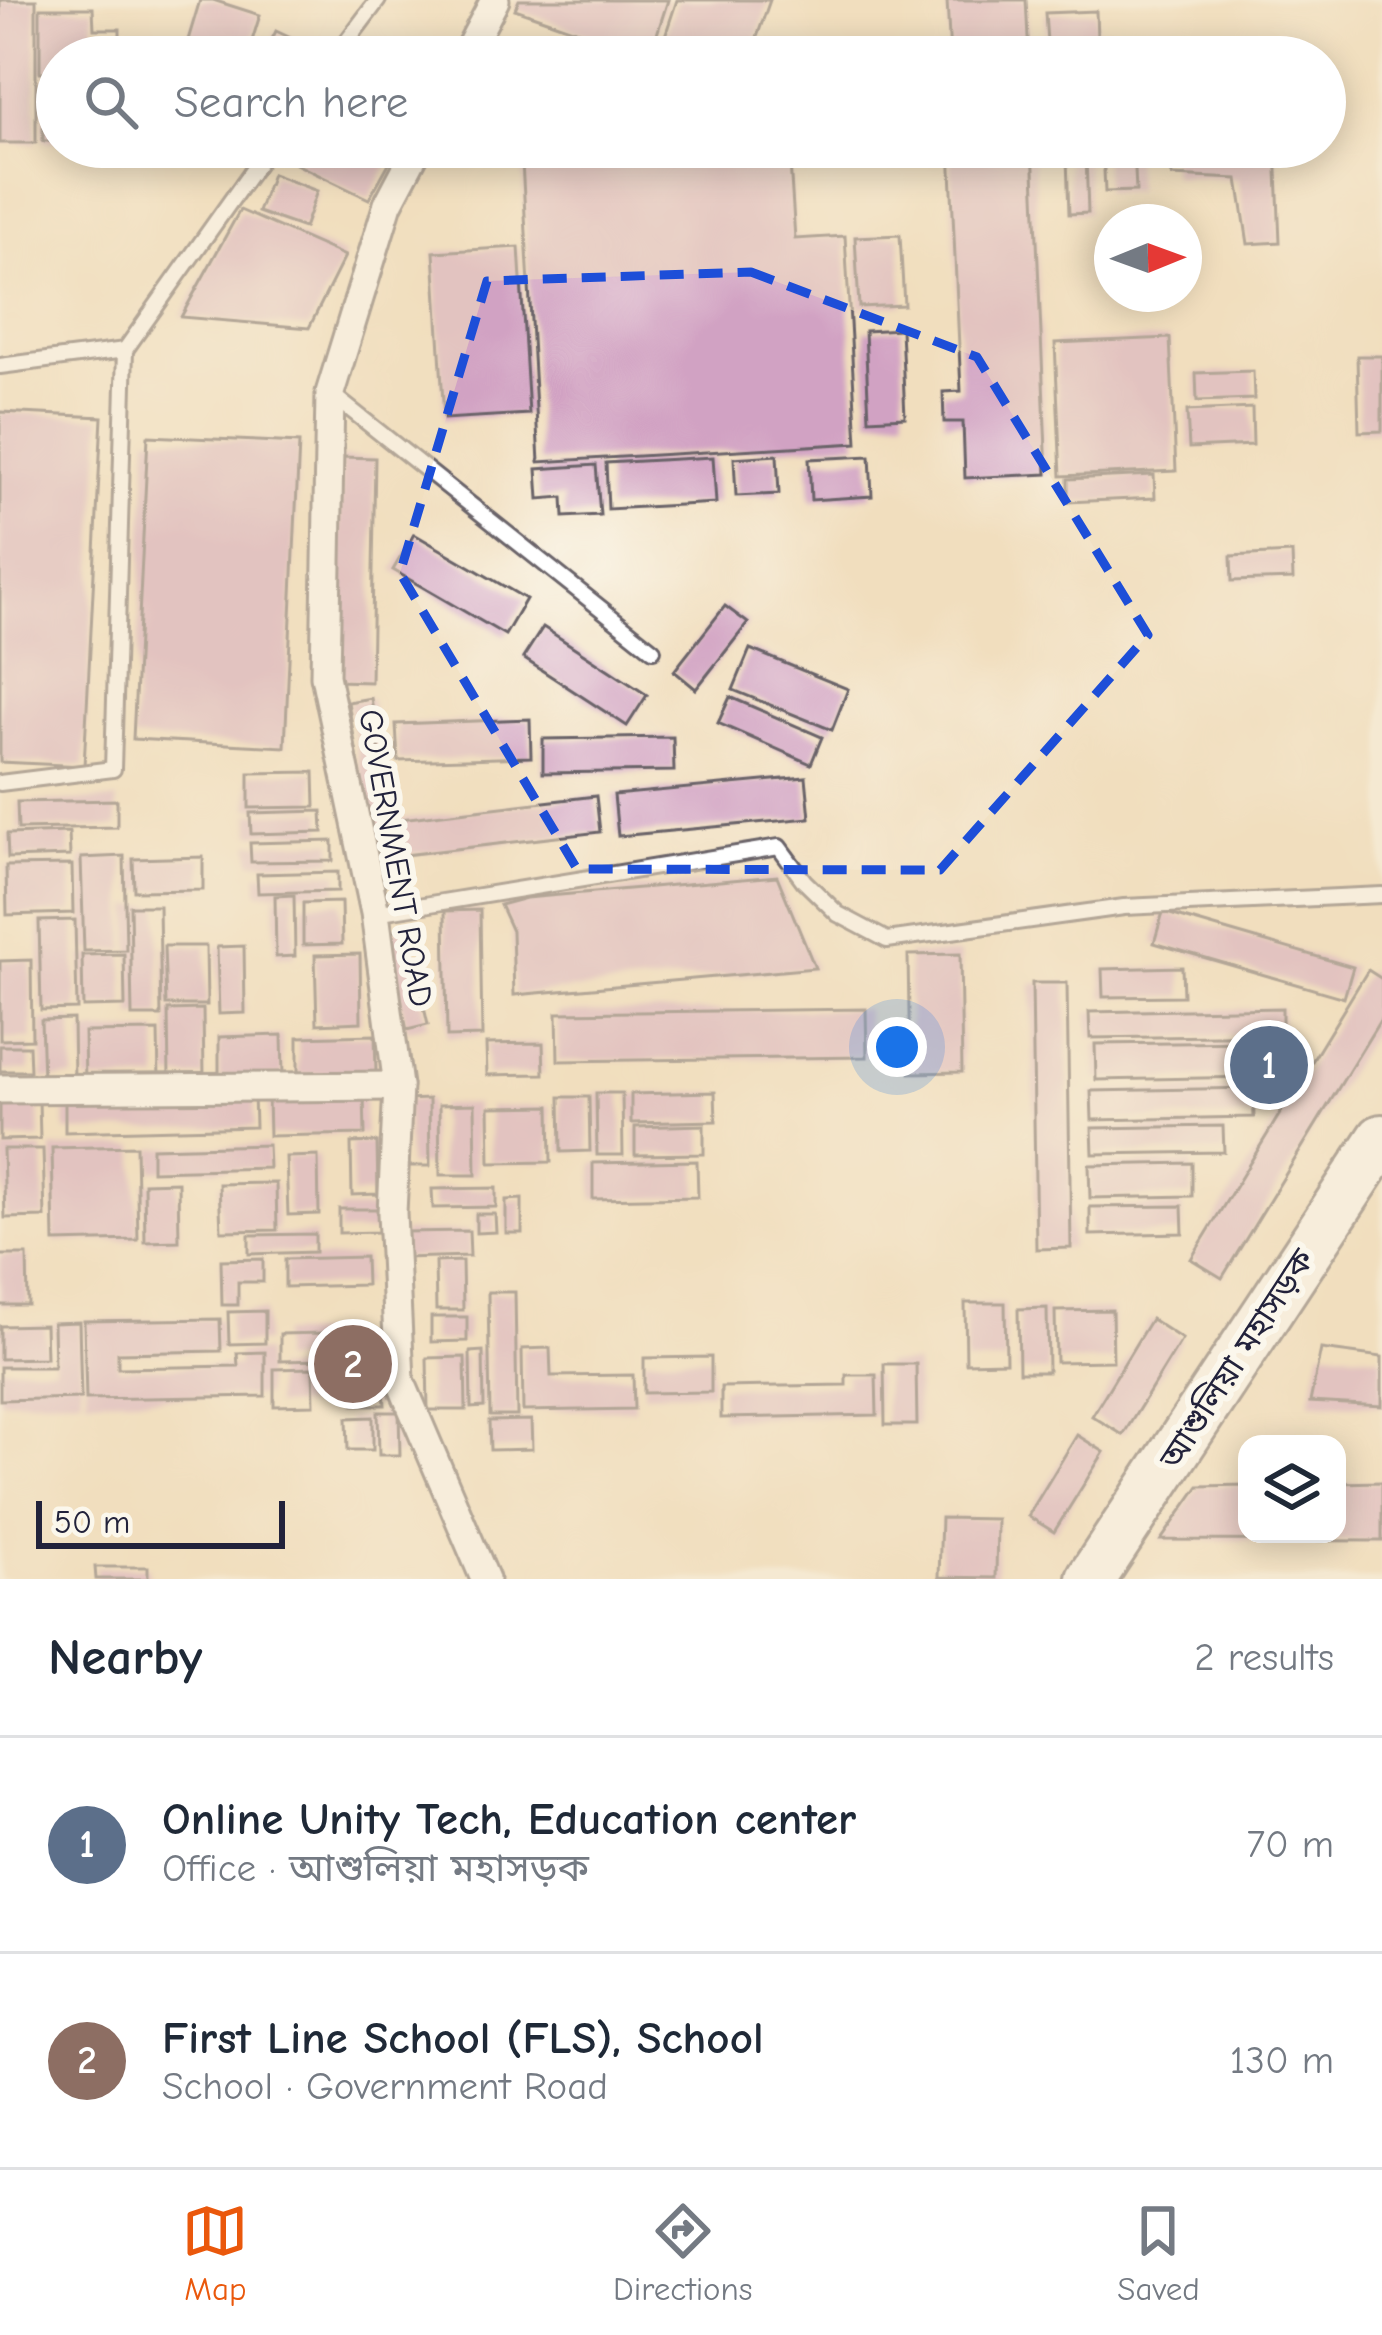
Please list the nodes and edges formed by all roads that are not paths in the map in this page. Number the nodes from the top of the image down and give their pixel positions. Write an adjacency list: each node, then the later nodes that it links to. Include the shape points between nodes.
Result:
1 (378, 0): 3 (lane)
2 (495, 0): 4 (street)
3 (351, 36)
4 (476, 36)
5 (254, 168): 7 (lane)
6 (407, 168): 9 (street, GOVERNMENT ROAD, via 388,203)
7 (124, 350): 8 (lane); 11 (lane, via 112,769)
8 (0, 366)
9 (330, 394): 10 (lane); 13 (street, GOVERNMENT ROAD, via 325,676)
10 (653, 650)
11 (0, 783)
12 (1382, 895): 13 (lane, via 1124,907 887,940 838,914 779,847)
13 (375, 913): 14 (street, GOVERNMENT ROAD)
14 (398, 1087): 15 (street); 17 (street, GOVERNMENT ROAD, via 392,1214 400,1380)
15 (0, 1089)
16 (1382, 1139): 18 (highway, আশুলিয়া মহাসড়ক)
17 (485, 1579)
18 (1091, 1579)

